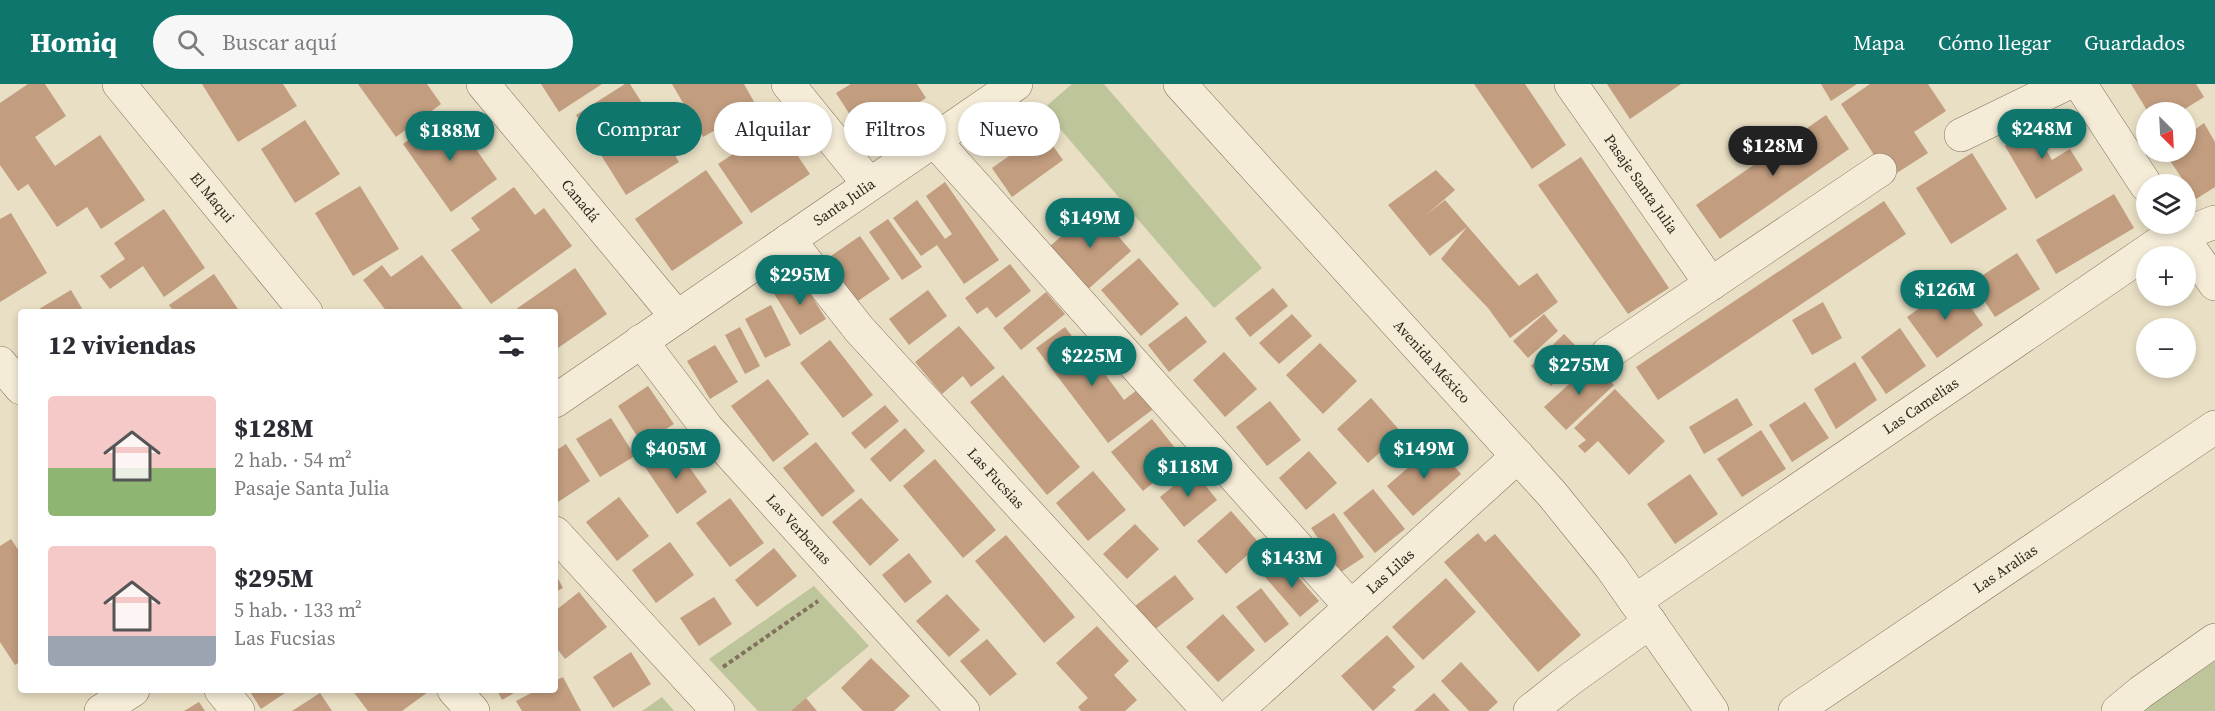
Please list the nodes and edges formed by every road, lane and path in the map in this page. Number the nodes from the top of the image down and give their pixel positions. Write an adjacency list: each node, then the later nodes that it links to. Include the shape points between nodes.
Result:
1 (119, 84): 23 (street, El Maqui)
2 (483, 84): 24 (street, Canadá)
3 (788, 84): 15 (street)
4 (1016, 84): 9 (street, Santa Julia)
5 (1180, 84): 31 (street, Avenida México)
6 (1571, 84): 21 (street, Pasaje Santa Julia)
7 (2066, 84): 10 (street)
8 (2080, 84): 14 (street)
9 (946, 132)
10 (1961, 135)
11 (946, 153): 34 (street)
12 (911, 156): 15 (street, Santa Julia)
13 (1880, 170): 21 (street)
14 (2138, 174)
15 (870, 184): 20 (street, Santa Julia)
16 (2215, 222): 17 (street, Las Camelias)
17 (2196, 226)
18 (2172, 234): 35 (street, Las Camelias)
19 (2180, 234): 22 (street)
20 (789, 240): 24 (street, Santa Julia); 46 (street, Las Fucsias, via 859,329)
21 (1711, 284): 26 (street)
22 (2215, 284)
23 (304, 309)
24 (677, 317): 25 (street, Santa Julia)
25 (641, 341): 29 (street, Santa Julia); 33 (street, Las Verbenas, via 707,428)
26 (1608, 353)
27 (0, 363): 28 (street)
28 (18, 384)
29 (558, 399)
30 (2215, 427): 50 (street, Las Aralias)
31 (1518, 456): 34 (street, Las Lilas); 35 (street, Avenida México, via 1585,534)
32 (558, 536): 37 (street)
33 (846, 582): 37 (path); 45 (street, Las Verbenas)
34 (1351, 607): 47 (street, Las Lilas)
35 (1642, 612): 48 (street, Las Camelias); 49 (street, Avenida México)
36 (2215, 640): 51 (street)
37 (695, 686): 44 (street)
38 (128, 693): 41 (street)
39 (223, 693): 42 (street)
40 (457, 693): 43 (street)
41 (101, 711)
42 (238, 711)
43 (473, 711)
44 (718, 711)
45 (963, 711)
46 (1209, 711)
47 (1236, 711)
48 (1530, 711)
49 (1712, 711)
50 (1795, 711)
51 (2118, 711)

